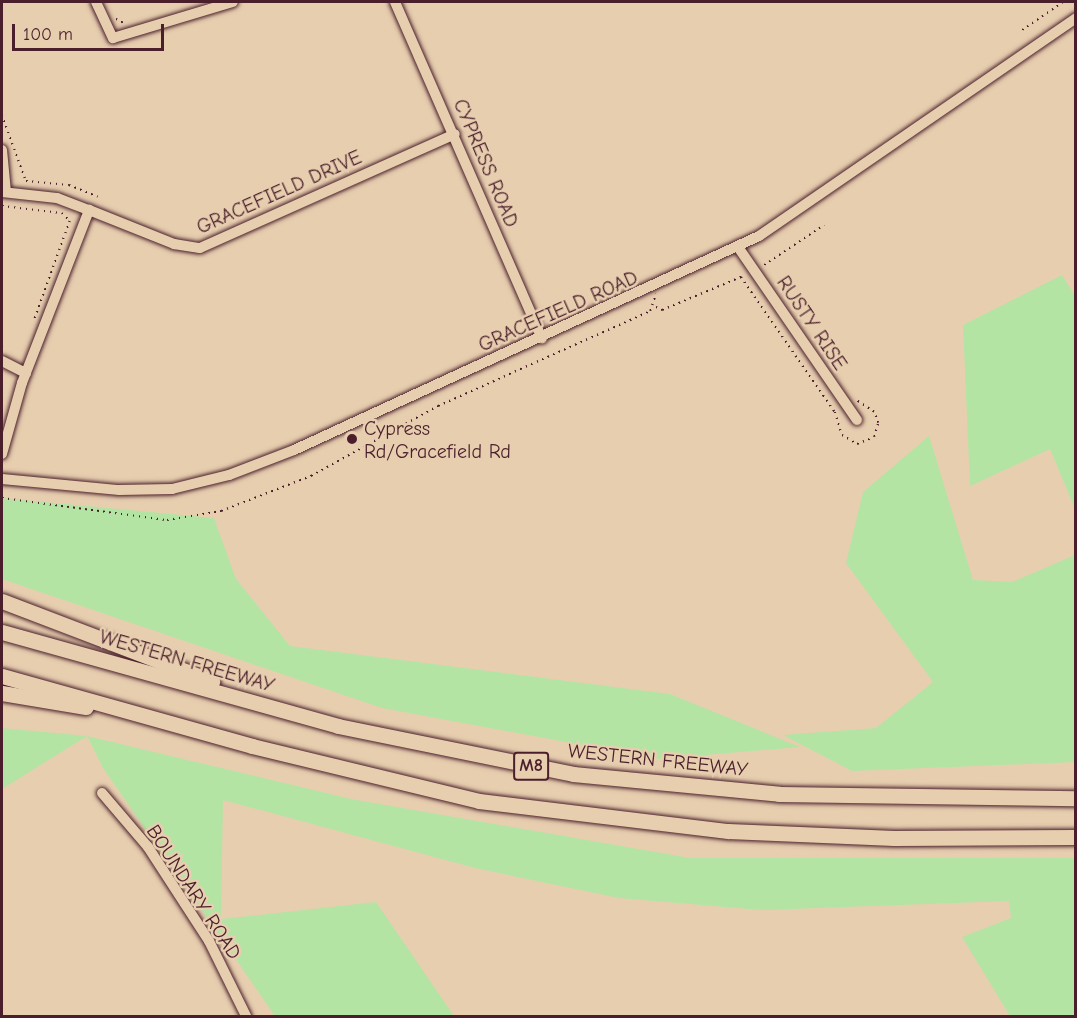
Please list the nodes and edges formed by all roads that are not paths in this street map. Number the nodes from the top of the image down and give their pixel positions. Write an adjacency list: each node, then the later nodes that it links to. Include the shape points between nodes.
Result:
1 (96, 2): 2 (street, via 113,38)
2 (233, 2)
3 (395, 2): 5 (street, CYPRESS ROAD)
4 (1076, 18): 9 (street, GRACEFIELD ROAD, via 792,215)
5 (455, 134): 8 (street, GRACEFIELD DRIVE, via 200,248 174,244); 10 (street, CYPRESS ROAD)
6 (2, 150): 7 (street)
7 (4, 192): 8 (street, GRACEFIELD DRIVE, via 57,198)
8 (89, 210): 12 (street)
9 (738, 247): 10 (street, GRACEFIELD ROAD); 13 (street, RUSTY RISE)
10 (542, 338): 15 (street, GRACEFIELD ROAD, via 294,450 208,482 137,491)
11 (2, 361): 12 (street)
12 (26, 373): 14 (street)
13 (857, 420)
14 (2, 454)
15 (2, 479)
16 (2, 601): 20 (highway)
17 (2, 632): 20 (highway, WESTERN FREEWAY / M8)
18 (2, 676): 21 (highway, M8)
19 (2, 693): 21 (highway)
20 (296, 715): 23 (highway, WESTERN FREEWAY / M8, via 467,755 649,782 779,794)
21 (175, 721): 24 (highway, M8, via 333,767 479,801 570,814 728,831 894,838)
22 (102, 793): 25 (street, BOUNDARY ROAD, via 148,847 209,941)
23 (1076, 798)
24 (1076, 837)
25 (246, 1017)

